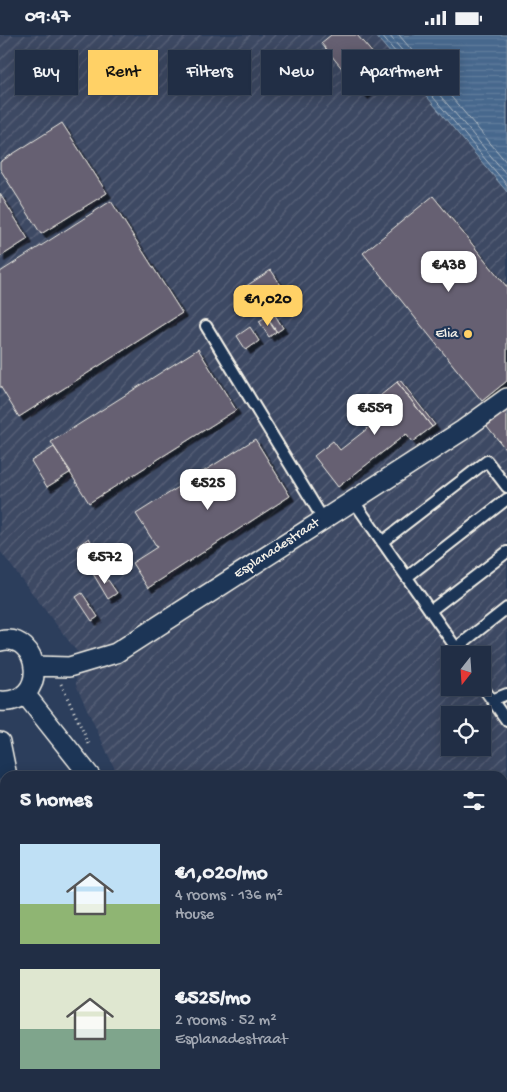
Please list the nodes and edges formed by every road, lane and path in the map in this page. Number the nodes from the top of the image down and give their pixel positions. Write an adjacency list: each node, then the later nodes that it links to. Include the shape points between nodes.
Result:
1 (206, 327): 6 (lane)
2 (507, 398): 4 (street, Esplanadestraat, via 463,430)
3 (507, 487): 7 (lane, via 487,461)
4 (353, 499): 6 (street, Esplanadestraat); 7 (lane)
5 (507, 499): 9 (lane)
6 (323, 519): 15 (street, Esplanadestraat, via 116,653 69,667)
7 (382, 542): 9 (lane)
8 (507, 552): 11 (lane)
9 (407, 577): 11 (lane)
10 (507, 608): 14 (lane)
11 (430, 611): 13 (lane)
12 (0, 641): 15 (street, via 19,643)
13 (454, 646)
14 (464, 646)
15 (44, 666): 16 (street); 23 (path)
16 (25, 694): 20 (street); 25 (street)
17 (507, 694): 19 (lane)
18 (489, 696): 19 (lane)
19 (492, 700): 21 (lane)
20 (0, 704)
21 (507, 721)
22 (0, 743): 24 (street)
23 (92, 751)
24 (6, 771)
25 (86, 771)

